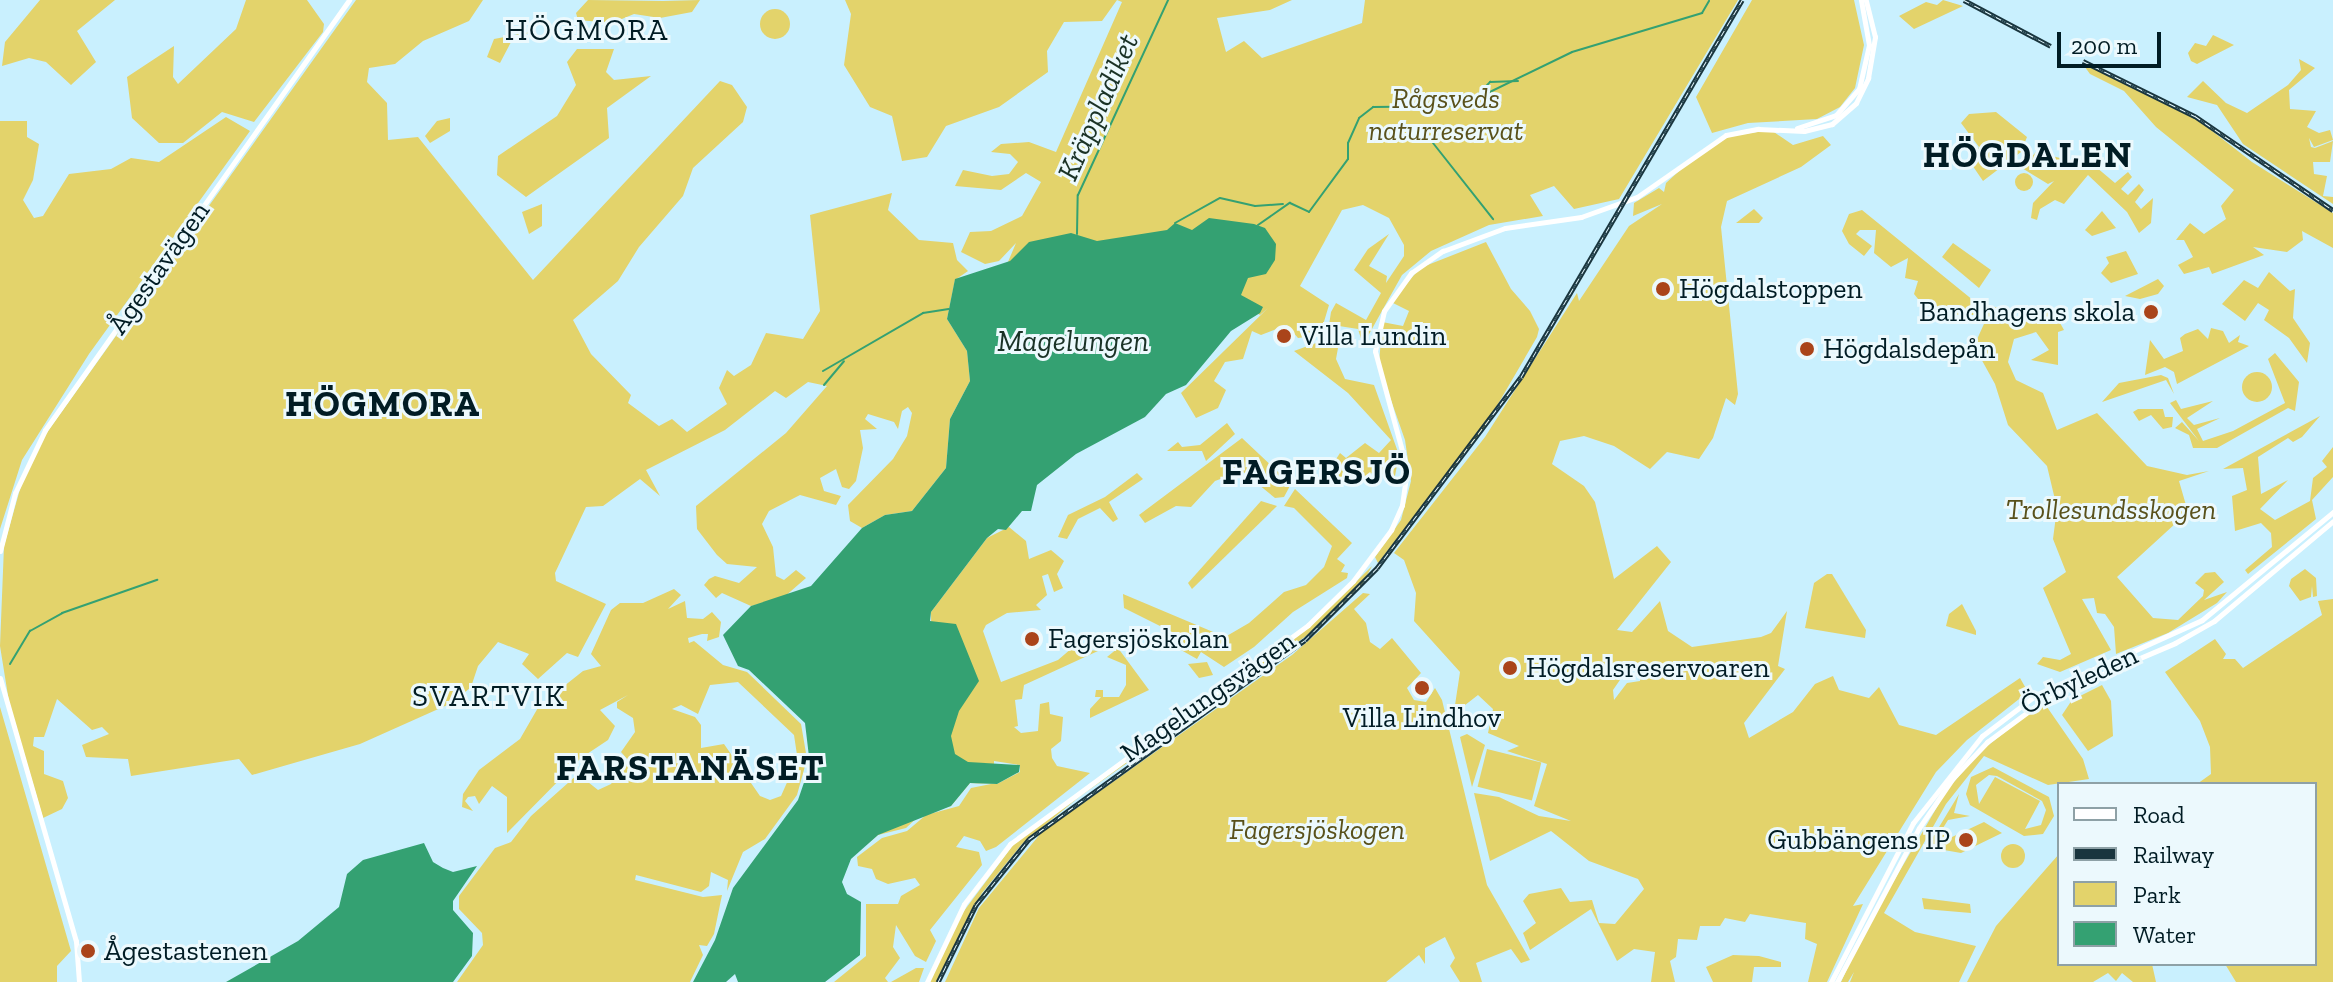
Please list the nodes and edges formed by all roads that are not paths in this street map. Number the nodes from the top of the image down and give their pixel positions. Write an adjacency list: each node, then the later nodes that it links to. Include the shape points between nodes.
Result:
1 (349, 0): 5 (main road, Ågestavägen, via 45,430 15,493)
2 (1863, 0): 9 (main road, Magelungsvägen, via 1869,45 1855,96 1827,120 1719,138 1637,197 1611,208 1505,228 1434,255 1404,280 1384,311 1375,351 1407,469 1402,505 1391,530 1353,581 1308,625 1010,844 964,904)
3 (2333, 512): 7 (main road, Örbyleden, via 2202,620)
4 (2333, 521): 7 (main road, Örbyleden, via 2214,621 2175,643)
5 (0, 551)
6 (0, 678): 8 (main road, via 75,937)
7 (2046, 694): 10 (main road, Örbyleden, via 1982,736 1937,787 1887,867); 11 (main road, Örbyleden, via 1987,742 1942,793 1892,871)
8 (79, 982)
9 (927, 982)
10 (1831, 982)
11 (1837, 982)

